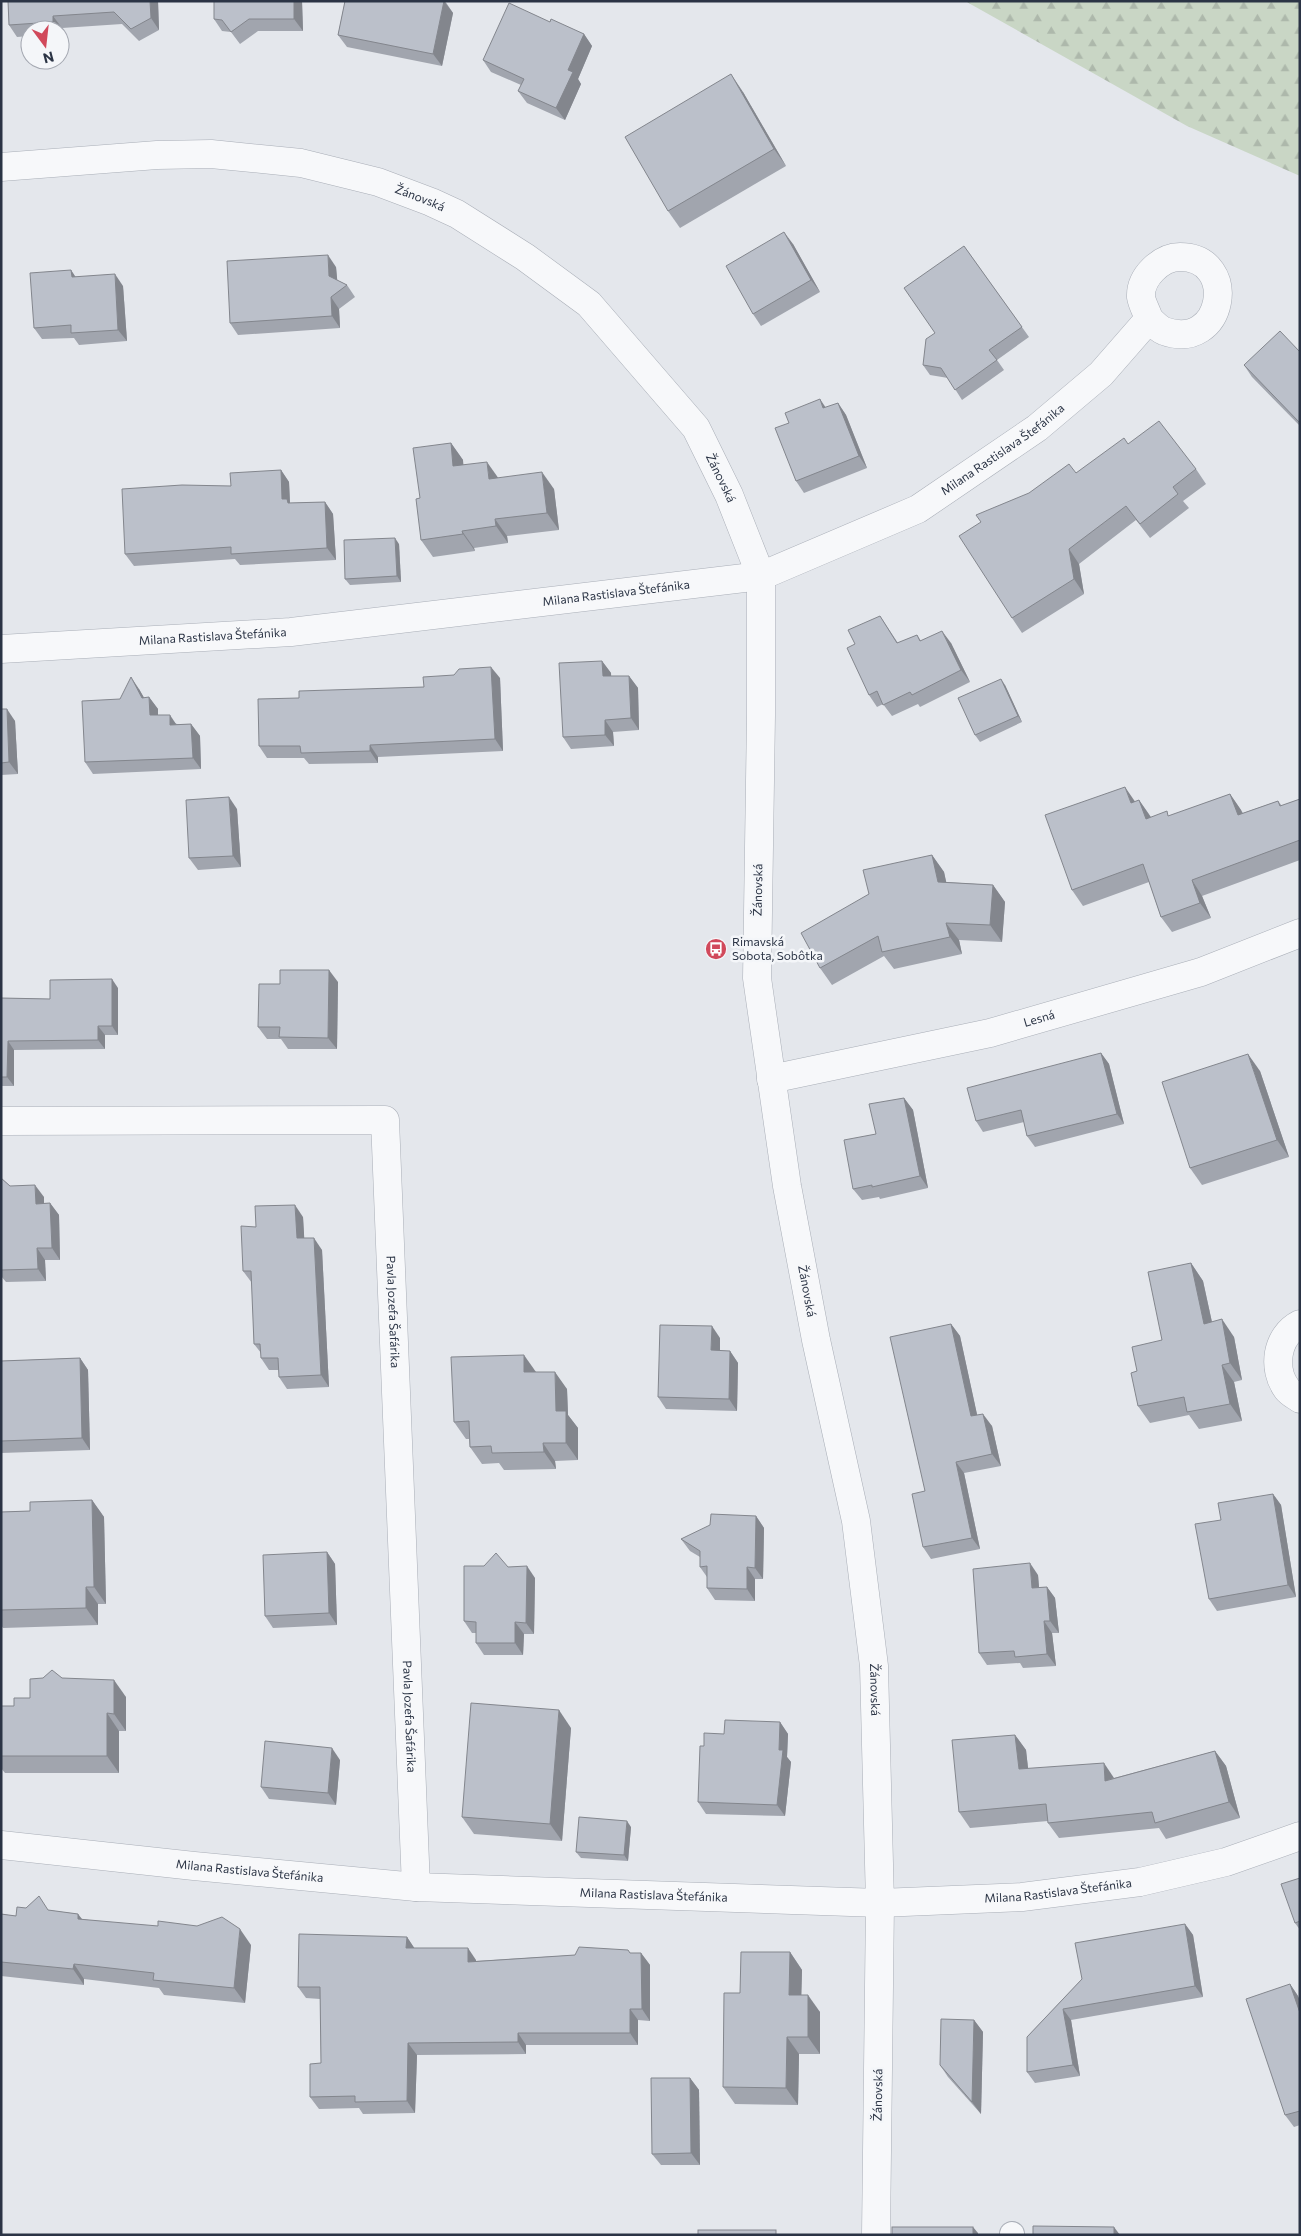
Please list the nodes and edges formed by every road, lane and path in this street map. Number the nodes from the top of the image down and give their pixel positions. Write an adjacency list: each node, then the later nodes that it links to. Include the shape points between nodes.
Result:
1 (1, 167): 3 (street, Žánovská, via 211,154 300,163 378,182 457,214 525,257 589,304 696,428 729,495)
2 (1149, 319): 3 (street, Milana Rastislava Štefánika, via 1101,374 1037,428 918,509)
3 (761, 576): 4 (street, Milana Rastislava Štefánika, via 291,632); 6 (street, Žánovská, via 757,978)
4 (1, 648)
5 (1300, 933): 6 (street, Lesná, via 1201,972 990,1033)
6 (770, 1079): 13 (street, Žánovská, via 815,1331 856,1521 874,1666)
7 (1, 1121): 12 (street, Pavla Jozefa Šafárika, via 385,1120)
8 (1300, 1324): 9 (street, via 1283,1340 1278,1357 1280,1375 1288,1390)
9 (1300, 1399)
10 (1300, 1836): 13 (street, Milana Rastislava Štefánika, via 1226,1862 1140,1882 1022,1897)
11 (1, 1844): 12 (street, Milana Rastislava Štefánika)
12 (416, 1887): 13 (street, Milana Rastislava Štefánika)
13 (880, 1903): 14 (street, Žánovská)
14 (876, 2235)

